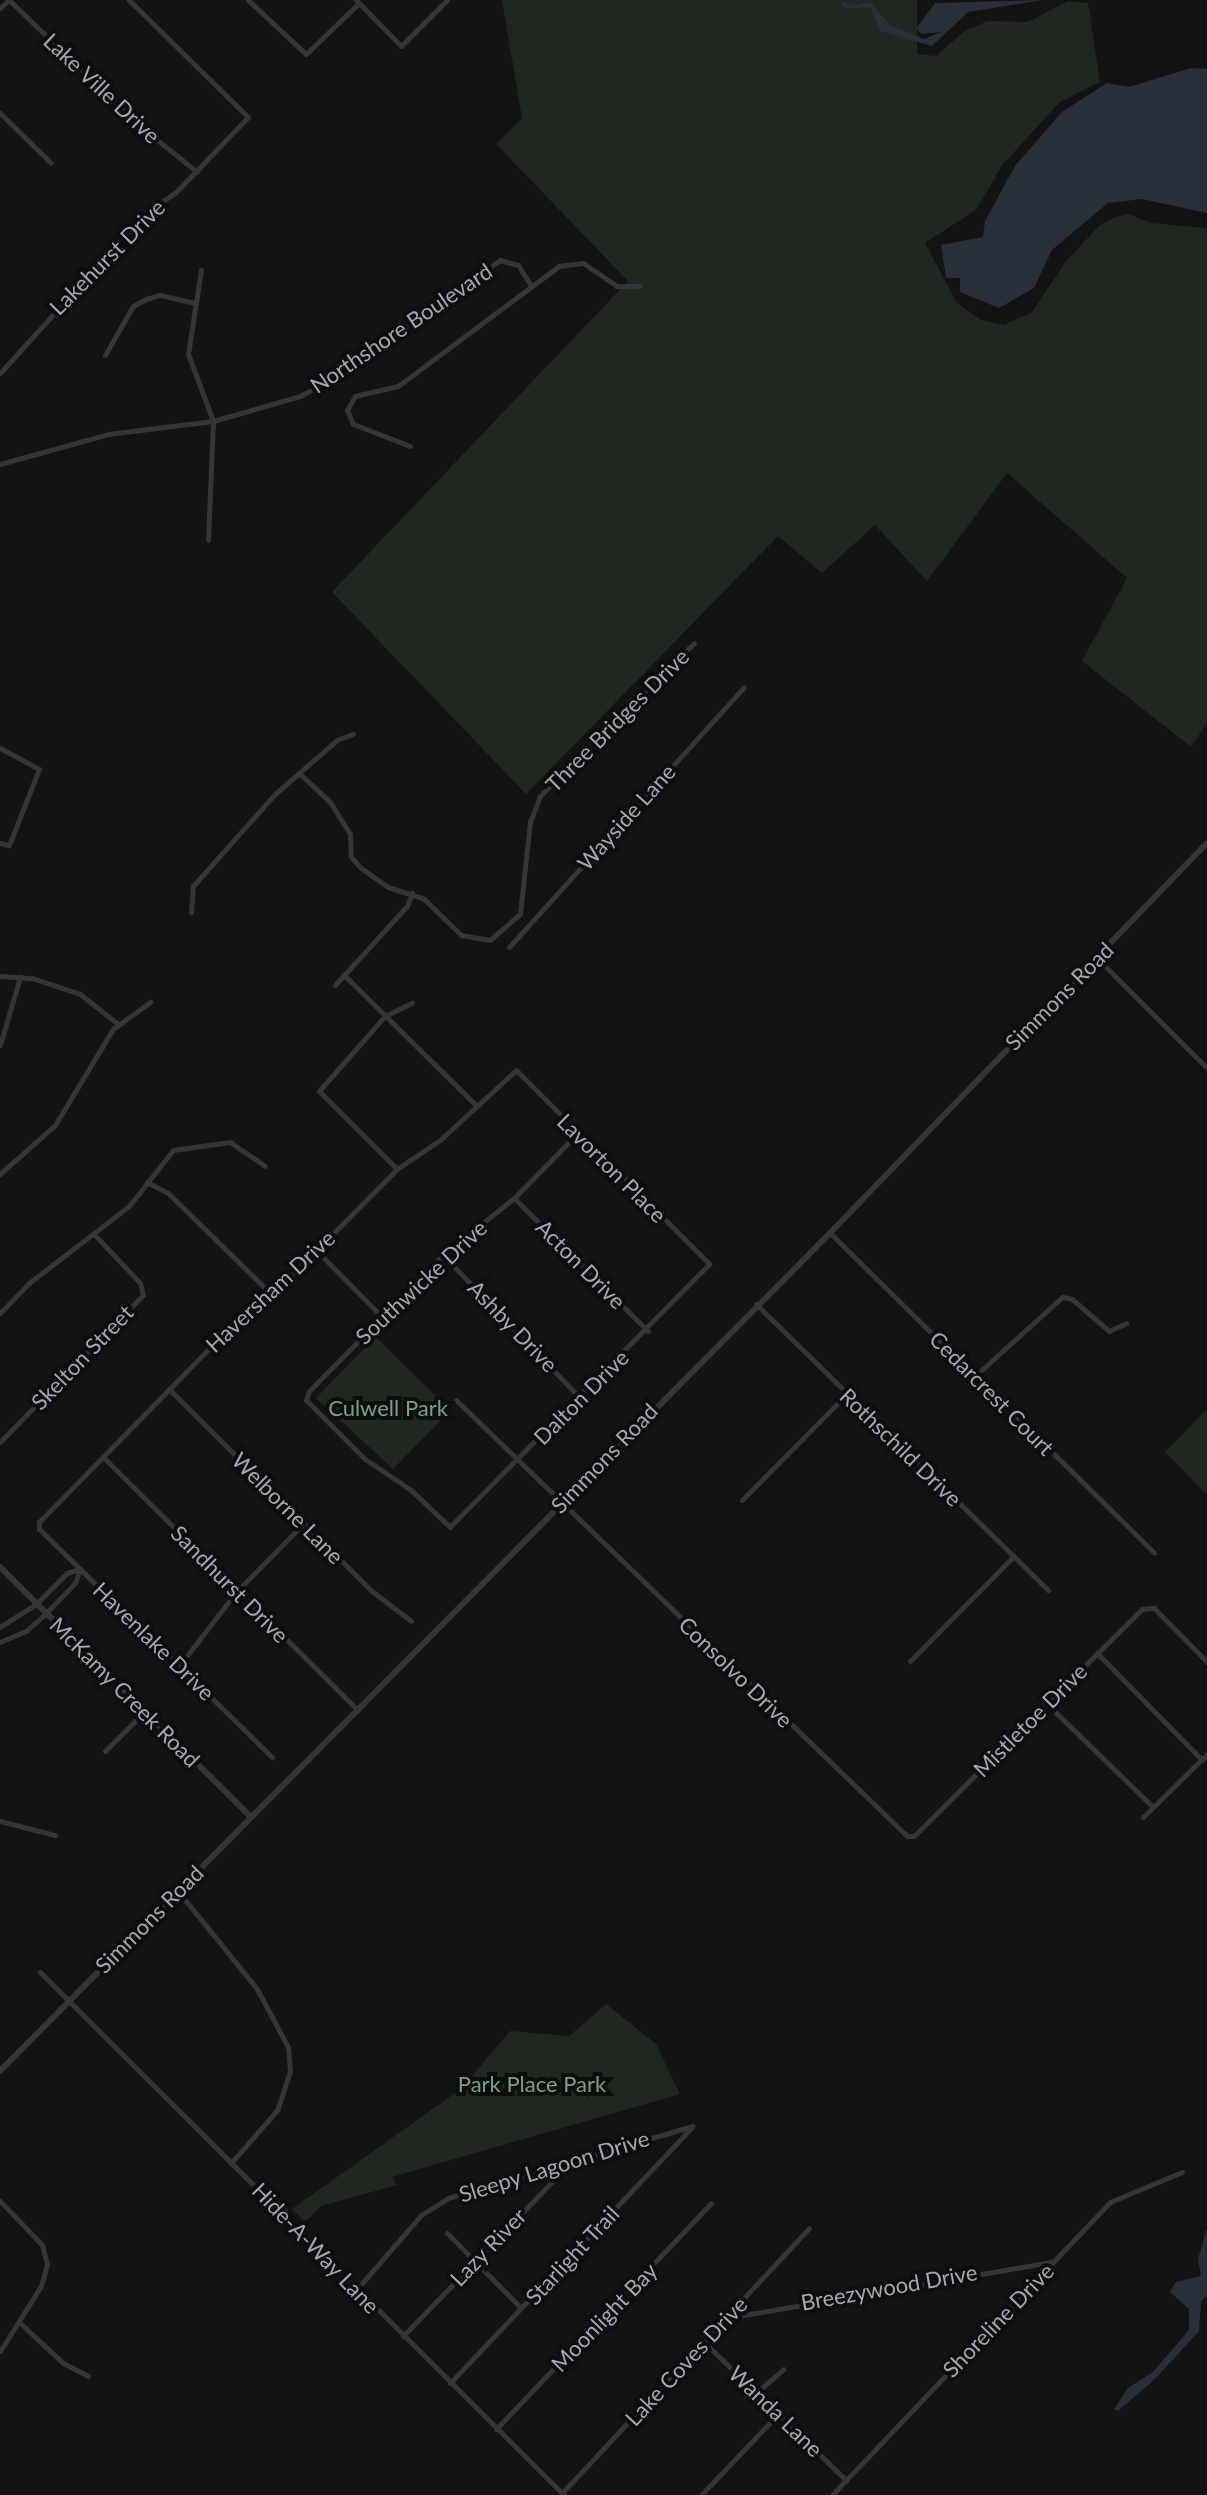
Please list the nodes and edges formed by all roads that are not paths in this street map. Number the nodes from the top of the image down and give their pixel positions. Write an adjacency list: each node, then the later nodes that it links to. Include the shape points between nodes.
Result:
1 (9, 0): 6 (street); 9 (street, Lake Ville Drive, via 140,126)
2 (129, 0): 9 (street, Lakehurst Drive, via 246,112 243,125)
3 (248, 0): 5 (street, via 306,54)
4 (447, 0): 5 (street, via 401,46)
5 (357, 2)
6 (0, 8)
7 (0, 113): 8 (street)
8 (51, 163)
9 (197, 172): 16 (street, Lakehurst Drive, via 145,213)
10 (201, 270): 13 (street)
11 (530, 284): 12 (street, via 575,261 617,286); 18 (street, Northshore Boulevard, via 518,265 500,260 316,388); 19 (street, via 398,386 355,396 347,410 353,424)
12 (640, 286)
13 (195, 303): 14 (street, via 160,295 133,306); 18 (street, via 188,354)
14 (105, 355)
15 (0, 357): 16 (street)
16 (7, 365): 17 (street, Lakehurst Drive)
17 (0, 373)
18 (213, 421): 20 (street, Northshore Boulevard, via 108,434); 21 (street)
19 (410, 446)
20 (0, 464)
21 (208, 540)
22 (694, 643): 29 (street, Three Bridges Drive, via 540,796 530,822 520,914 512,925 490,940 472,940)
23 (744, 687): 31 (street, Wayside Lane)
24 (353, 734): 26 (street, via 337,740)
25 (0, 748): 27 (street, via 39,769 9,845)
26 (299, 773): 29 (street, Three Bridges Drive, via 330,802 350,834 351,857 361,868 388,887); 30 (street, via 193,886)
27 (0, 843)
28 (1207, 843): 32 (street, Simmons Road)
29 (412, 893): 33 (street, via 407,906)
30 (191, 912)
31 (509, 947)
32 (1097, 958): 42 (street); 51 (street, Simmons Road)
33 (344, 975): 36 (street); 39 (street)
34 (0, 976): 35 (street)
35 (21, 977): 40 (street, via 80,994); 41 (street)
36 (335, 985)
37 (150, 1002): 40 (street)
38 (412, 1003): 39 (street)
39 (385, 1016): 44 (street); 47 (street, via 319,1091)
40 (118, 1024): 48 (street, via 55,1125)
41 (0, 1045)
42 (1207, 1068)
43 (516, 1070): 44 (street, Haversham Drive); 45 (street, Lavorton Place)
44 (476, 1105): 47 (street, Haversham Drive, via 440,1140)
45 (576, 1135): 50 (street, Southwicke Drive); 55 (street, Lavorton Place)
46 (265, 1166): 49 (street, via 239,1146 206,1143 173,1150)
47 (397, 1169): 53 (street, Haversham Drive)
48 (0, 1174)
49 (147, 1182): 52 (street); 56 (street, via 168,1193)
50 (514, 1198): 54 (street, Southwicke Drive); 61 (street, Acton Drive)
51 (830, 1233): 57 (street, Simmons Road); 62 (street, Cedarcrest Court)
52 (95, 1235): 58 (street, via 38,1276); 67 (street, Skelton Street, via 140,1283 143,1295)
53 (316, 1250): 56 (street, Haversham Drive); 59 (street)
54 (443, 1255): 59 (street, Southwicke Drive); 65 (street, Ashby Drive)
55 (709, 1264): 61 (street, Dalton Drive)
56 (272, 1295): 63 (street, Haversham Drive)
57 (756, 1304): 64 (street, Rothschild Drive); 71 (street, Simmons Road)
58 (0, 1313)
59 (382, 1317): 74 (street, Southwicke Drive, via 312,1387 306,1400 365,1459 411,1490)
60 (1126, 1323): 62 (street, via 1109,1331 1072,1299 1062,1297)
61 (648, 1331): 65 (street, Dalton Drive)
62 (975, 1376): 75 (street, Cedarcrest Court)
63 (169, 1389): 68 (street, Haversham Drive); 72 (street, Welborne Lane)
64 (847, 1394): 70 (street); 76 (street, Rothschild Drive)
65 (580, 1398): 69 (street, Dalton Drive)
66 (456, 1400): 69 (street, Consolvo Drive)
67 (0, 1442)
68 (103, 1457): 73 (street, Haversham Drive); 80 (street, Sandhurst Drive)
69 (518, 1461): 71 (street, Consolvo Drive); 74 (street, Dalton Drive)
70 (742, 1500)
71 (562, 1502): 91 (street, Simmons Road); 102 (street, Consolvo Drive, via 900,1832)
72 (304, 1523): 80 (street); 83 (street, Welborne Lane, via 373,1592)
73 (37, 1526): 78 (street, Havenlake Drive)
74 (450, 1527)
75 (1154, 1552)
76 (1013, 1557): 79 (street, Rothschild Drive); 87 (street)
77 (0, 1567): 81 (street, McKamy Creek Road)
78 (80, 1569): 81 (street, via 67,1573); 82 (street, via 75,1583); 89 (street, Havenlake Drive)
79 (1048, 1590)
80 (237, 1591): 89 (street); 91 (street, Sandhurst Drive)
81 (36, 1604): 82 (street, McKamy Creek Road); 84 (street)
82 (45, 1614): 85 (street, via 26,1631); 92 (street, McKamy Creek Road)
83 (411, 1621)
84 (0, 1627)
85 (0, 1642)
86 (1097, 1653): 88 (street, Mistletoe Drive, via 1149,1606); 90 (street, Mistletoe Drive); 96 (street)
87 (910, 1661)
88 (1207, 1662)
89 (179, 1666): 95 (street, Havenlake Drive)
90 (1046, 1703): 97 (street); 102 (street, Mistletoe Drive)
91 (358, 1710): 98 (street, Simmons Road)
92 (144, 1712): 93 (street); 98 (street, McKamy Creek Road)
93 (105, 1751)
94 (1207, 1754): 96 (street)
95 (272, 1757)
96 (1202, 1760): 97 (street)
97 (1153, 1807): 99 (street)
98 (251, 1817): 103 (street, Simmons Road)
99 (1143, 1817)
100 (0, 1821): 101 (street)
101 (55, 1835)
102 (914, 1836)
103 (177, 1891): 105 (street, Simmons Road); 109 (street, via 257,1989 288,2047 290,2071 278,2109)
104 (40, 1972): 105 (street, Hide-A-Way Lane)
105 (69, 2000): 106 (street, Simmons Road); 109 (street, Hide-A-Way Lane)
106 (0, 2071)
107 (693, 2126): 108 (street, Sleepy Lagoon Drive); 118 (street, Starlight Trail)
108 (574, 2159): 115 (street, Lazy River); 117 (street, Sleepy Lagoon Drive, via 436,2205 421,2215)
109 (231, 2163): 117 (street, Hide-A-Way Lane)
110 (1182, 2172): 116 (street, Shoreline Drive, via 1117,2196)
111 (0, 2201): 120 (street, via 42,2245 47,2264 41,2286)
112 (711, 2203): 129 (street, Moonlight Bay)
113 (809, 2228): 119 (street, Lake Coves Drive)
114 (447, 2233): 115 (street)
115 (476, 2259): 118 (street); 121 (street, Lazy River)
116 (1053, 2262): 119 (street, Breezywood Drive); 130 (street, Shoreline Drive)
117 (357, 2289): 121 (street, Hide-A-Way Lane)
118 (521, 2308): 126 (street, Starlight Trail)
119 (726, 2318): 122 (street, Lake Coves Drive)
120 (19, 2322): 123 (street); 125 (street, via 63,2363)
121 (403, 2336): 126 (street, Hide-A-Way Lane)
122 (705, 2343): 127 (street, Wanda Lane); 131 (street, Lake Coves Drive)
123 (0, 2351)
124 (783, 2369): 127 (street)
125 (88, 2376)
126 (450, 2383): 129 (street, Hide-A-Way Lane)
127 (757, 2392): 128 (street, Wanda Lane)
128 (779, 2413): 130 (street, Wanda Lane); 132 (street)
129 (496, 2429): 131 (street, Hide-A-Way Lane)
130 (846, 2480): 133 (street, Shoreline Drive)
131 (563, 2494)
132 (701, 2495)
133 (832, 2495)

